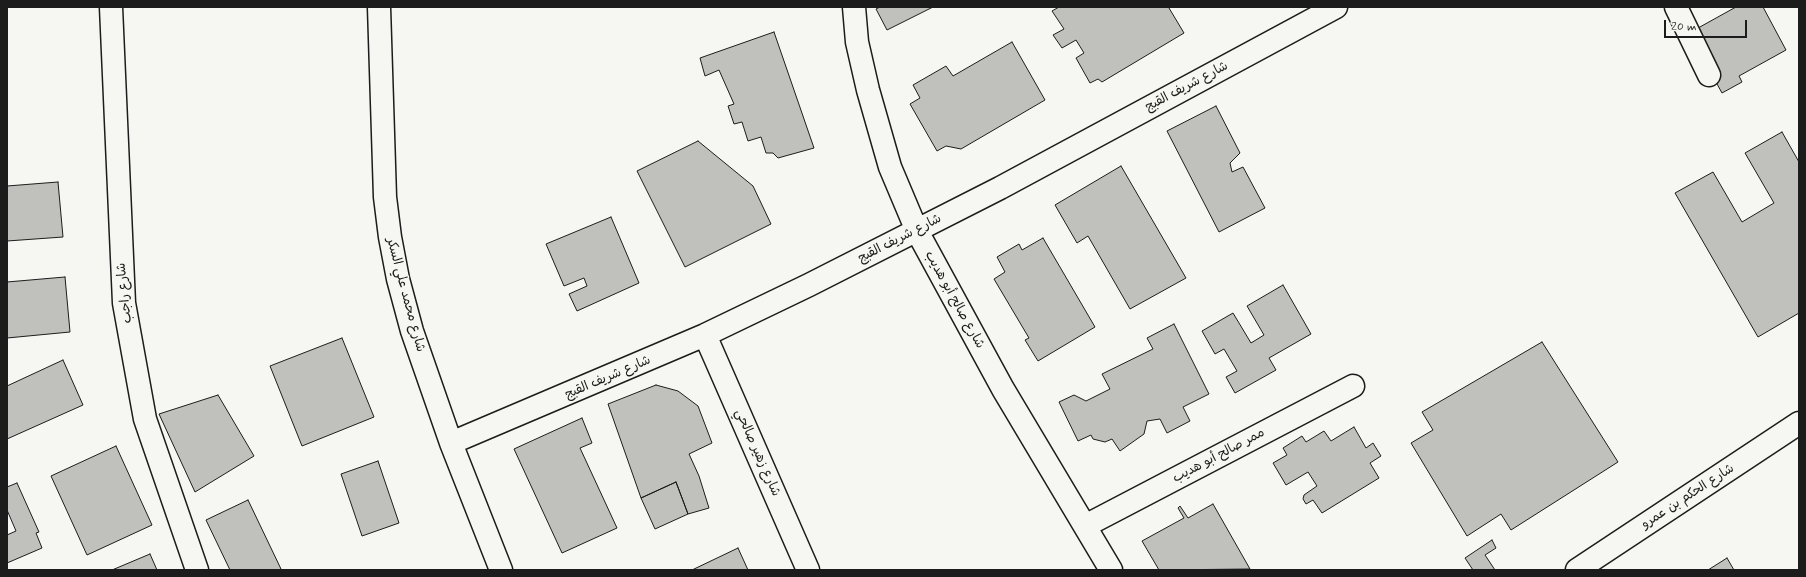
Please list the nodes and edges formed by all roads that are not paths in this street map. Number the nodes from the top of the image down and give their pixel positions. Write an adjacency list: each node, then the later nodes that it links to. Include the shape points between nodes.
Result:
1 (111, 7): 13 (street, شارع راجب, via 124,303 145,419)
2 (379, 7): 11 (street, شارع محمد علي السكر, via 385,197 390,237 412,330)
3 (854, 7): 7 (street, شارع صالح أبو هديب, via 857,42 868,90 890,167)
4 (1336, 7): 7 (street, شارع شريف القبج)
5 (1676, 7): 6 (street)
6 (1709, 76)
7 (917, 231): 8 (street, شارع شريف القبج); 12 (street, شارع صالح أبو هديب, via 1003,389)
8 (706, 335): 11 (street, شارع شريف القبج); 15 (street, شارع زهير صالحي)
9 (1353, 386): 12 (street, ممر صالح أبو هديب)
10 (1799, 423): 17 (street, شارع الحكم بن عمرو)
11 (451, 443): 14 (street, شارع محمد علي السكر)
12 (1085, 526): 16 (street, شارع صالح أبو هديب)
13 (197, 570)
14 (500, 570)
15 (808, 570)
16 (1111, 570)
17 (1577, 570)

